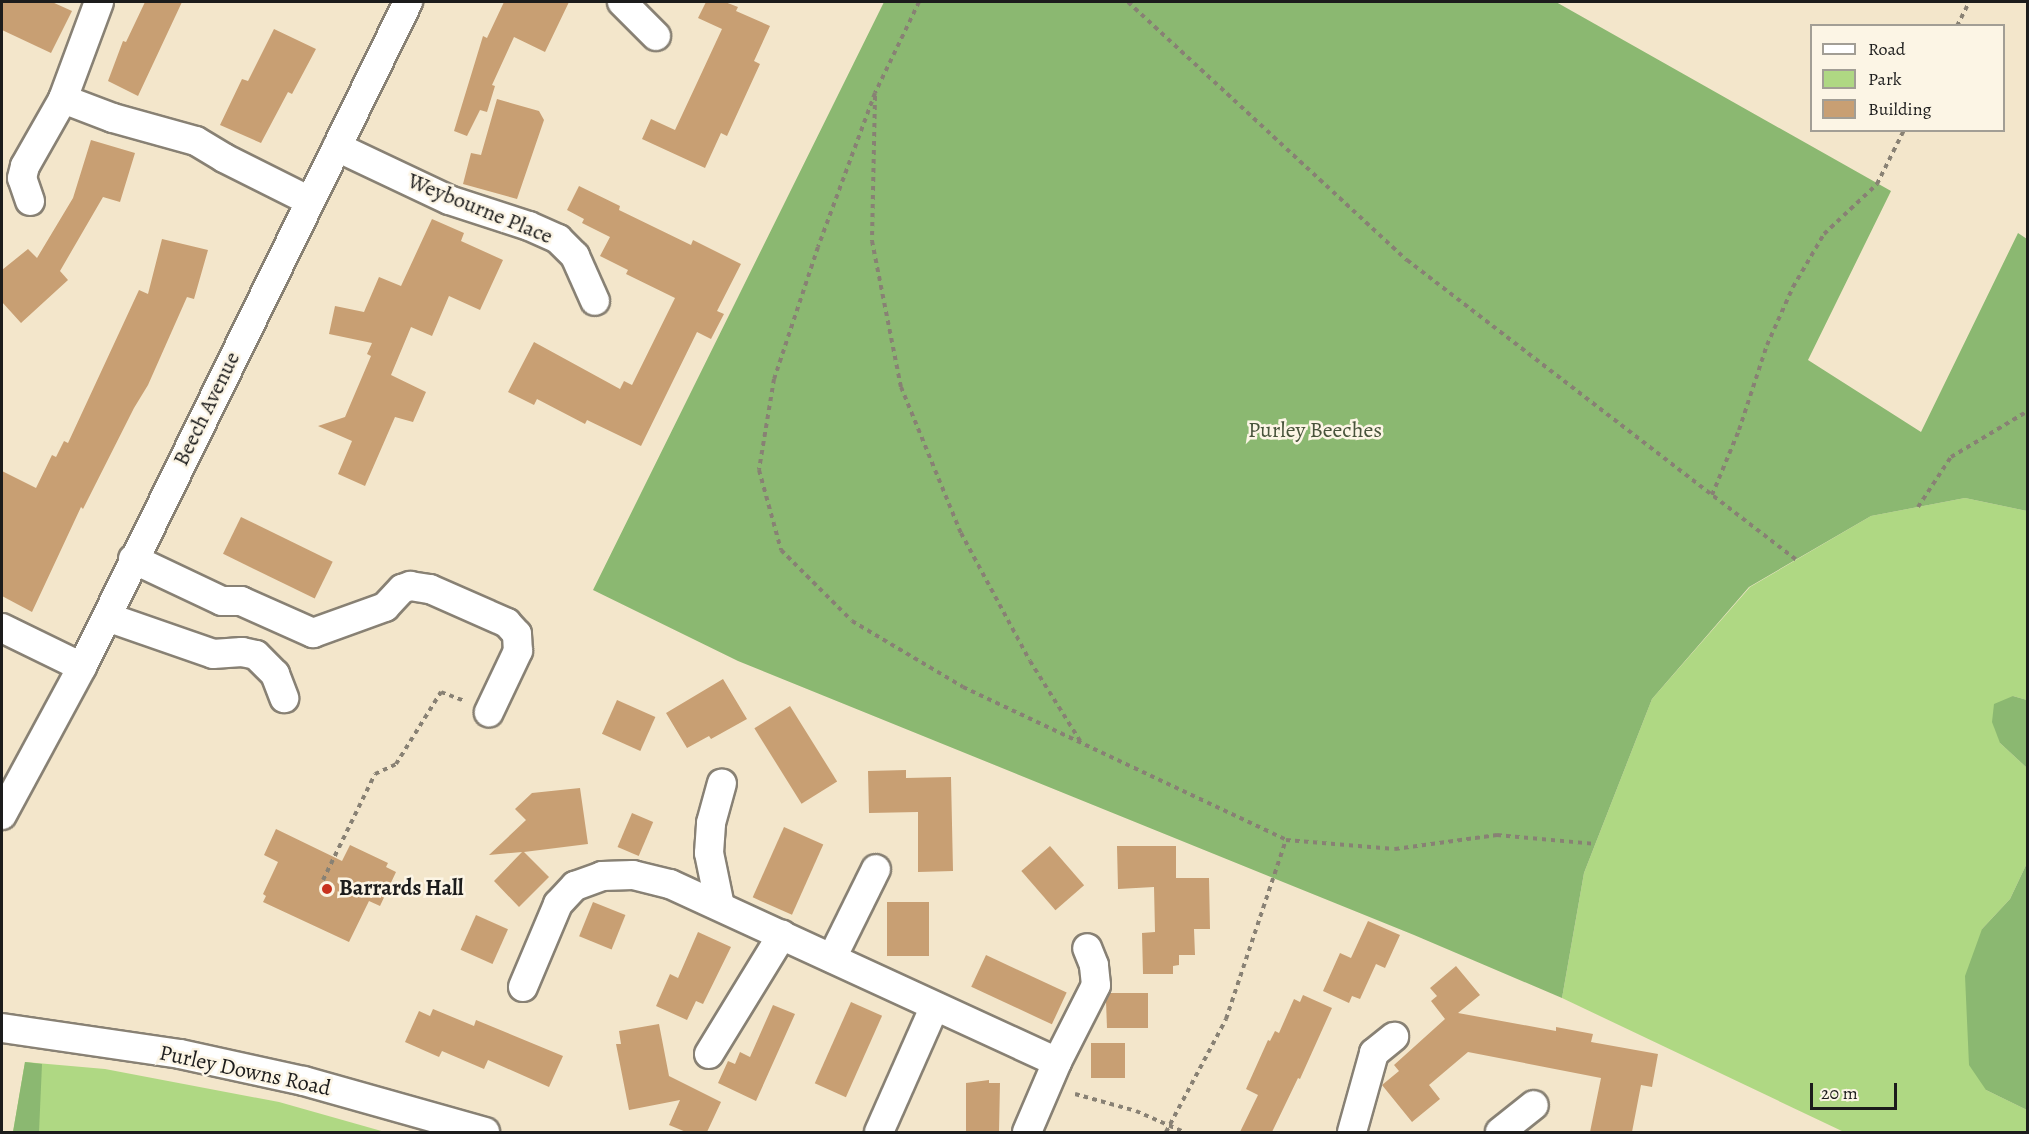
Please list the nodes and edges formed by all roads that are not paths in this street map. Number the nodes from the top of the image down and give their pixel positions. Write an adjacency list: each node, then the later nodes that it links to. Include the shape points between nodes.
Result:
1 (99, 2): 5 (street)
2 (408, 2): 6 (street, Beech Avenue)
3 (622, 2): 4 (street)
4 (656, 36)
5 (63, 99): 7 (street, via 25,166 22,177); 8 (street, via 113,118 196,141)
6 (337, 147): 8 (street, Beech Avenue); 9 (street, Weybourne Place, via 449,200 558,239 575,256)
7 (30, 201)
8 (310, 201): 10 (street, Beech Avenue)
9 (595, 301)
10 (133, 559): 11 (street, Beech Avenue); 15 (street, via 222,602 241,601 313,633 385,607 402,589 430,589 507,623 517,634 518,651)
11 (107, 617): 13 (street, Beech Avenue); 14 (street, via 213,654 256,655 275,674)
12 (2, 628): 13 (street)
13 (82, 667): 17 (street, Beech Avenue)
14 (284, 698)
15 (489, 712)
16 (722, 783): 19 (street, via 711,823 709,853)
17 (2, 814)
18 (876, 869): 22 (street)
19 (720, 906): 20 (street); 23 (street, via 670,884 633,875 602,876 575,886 558,904)
20 (782, 935): 22 (street); 27 (street)
21 (1086, 948): 28 (street, via 1094,965 1096,985)
22 (832, 958): 24 (street)
23 (523, 987)
24 (934, 1008): 28 (street); 31 (street)
25 (2, 1028): 30 (street, Purley Downs Road, via 180,1054 304,1081)
26 (1394, 1037): 33 (street, via 1374,1053)
27 (709, 1054)
28 (1052, 1073): 32 (street)
29 (1534, 1105): 34 (street)
30 (485, 1132)
31 (879, 1132)
32 (1027, 1132)
33 (1352, 1132)
34 (1500, 1132)

